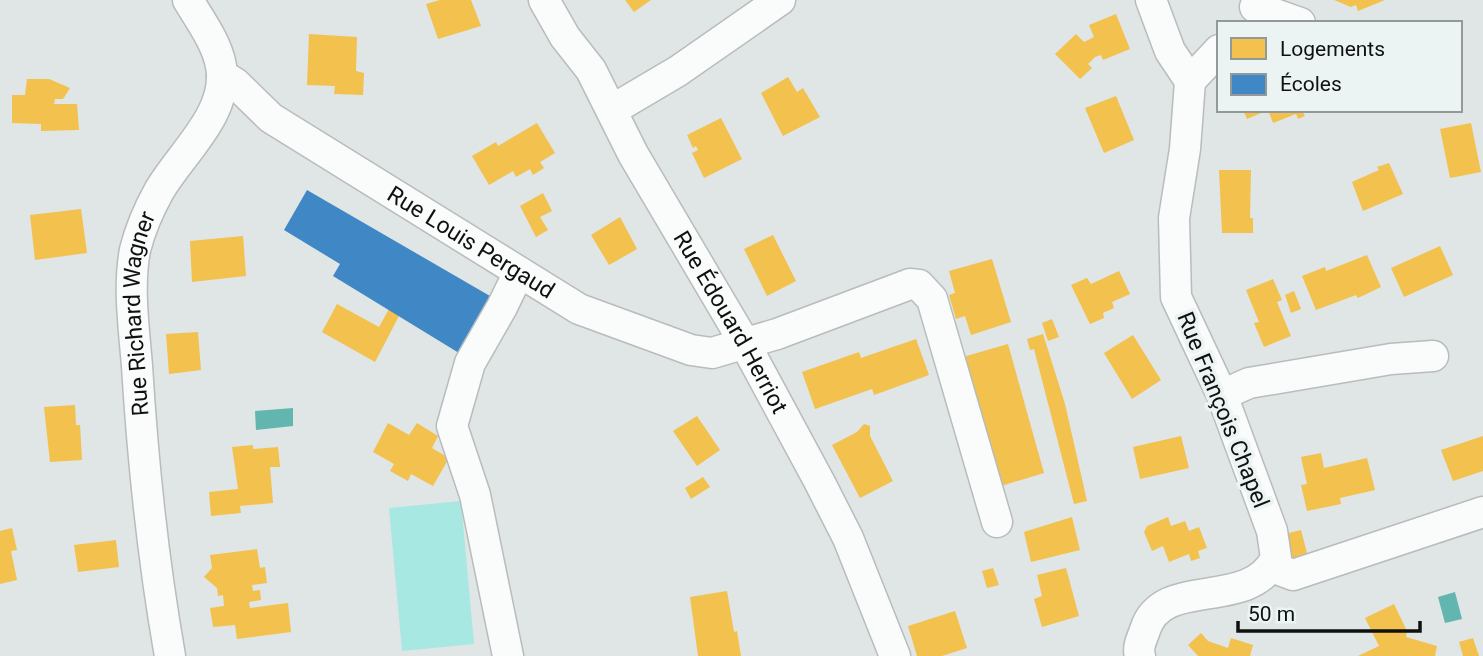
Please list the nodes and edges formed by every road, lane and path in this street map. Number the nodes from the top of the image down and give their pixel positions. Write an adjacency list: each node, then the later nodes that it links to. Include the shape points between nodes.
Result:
1 (188, 0): 8 (street, via 217,52)
2 (544, 0): 10 (street, Rue Édouard Herriot)
3 (780, 0): 10 (street, via 678,71)
4 (1151, 0): 9 (street, via 1170,51)
5 (1251, 10): 6 (street)
6 (1292, 21)
7 (1217, 52): 9 (street)
8 (222, 75): 11 (street, Rue Louis Pergaud, via 271,118); 18 (street, Rue Richard Wagner, via 211,118 159,191 135,251 141,435)
9 (1190, 81): 14 (street, Rue François Chapel, via 1174,218 1176,297)
10 (612, 110): 12 (street, Rue Édouard Herriot)
11 (519, 272): 12 (street, Rue Louis Pergaud, via 579,309 691,350 712,353); 19 (street, via 470,363 452,426 475,495)
12 (744, 342): 16 (street, Rue Louis Pergaud, via 910,284 919,285 932,299); 20 (street, Rue Édouard Herriot, via 848,538)
13 (1433, 356): 14 (street, via 1249,383)
14 (1222, 395): 17 (street, Rue François Chapel, via 1272,531 1276,558)
15 (1483, 512): 17 (street, via 1293,575)
16 (998, 522)
17 (1272, 567): 21 (street, via 1242,587 1169,601 1148,618)
18 (170, 656)
19 (508, 656)
20 (895, 656)
21 (1140, 656)

